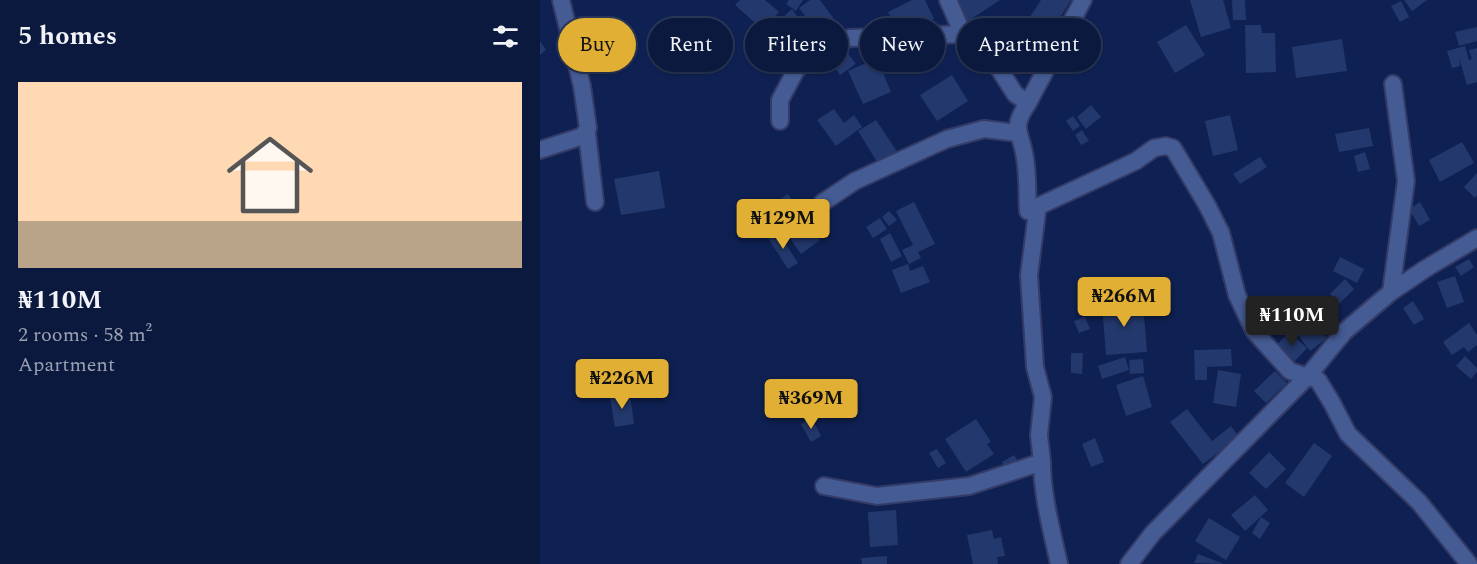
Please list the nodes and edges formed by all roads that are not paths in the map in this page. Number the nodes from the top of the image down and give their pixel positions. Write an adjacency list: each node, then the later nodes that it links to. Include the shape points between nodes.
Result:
1 (561, 0): 10 (street, via 582,86)
2 (948, 0): 4 (street)
3 (1083, 0): 8 (street)
4 (957, 20)
5 (957, 34): 9 (street, via 850,39 817,50 796,70 785,90 780,100)
6 (1001, 72): 8 (street, via 1015,94)
7 (1393, 84): 17 (street, via 1406,181)
8 (1028, 103): 11 (street, via 1019,117)
9 (780, 121)
10 (587, 133): 12 (street); 13 (street)
11 (1018, 133): 14 (street, via 984,129 947,139 855,181); 15 (street, via 1025,157)
12 (540, 150)
13 (595, 202)
14 (822, 203)
15 (1029, 211): 18 (street, via 1136,161 1154,148 1173,148 1221,233 1237,295 1254,331 1290,370); 19 (street, via 1037,213 1029,275 1035,367 1044,397)
16 (1477, 238): 17 (street)
17 (1391, 292): 18 (street, via 1345,331)
18 (1307, 377): 22 (street, via 1153,533); 23 (street, via 1318,380 1348,434 1419,502)
19 (1042, 462): 20 (street, via 969,486 877,496); 21 (street)
20 (824, 486)
21 (1059, 564)
22 (1129, 564)
23 (1469, 564)

